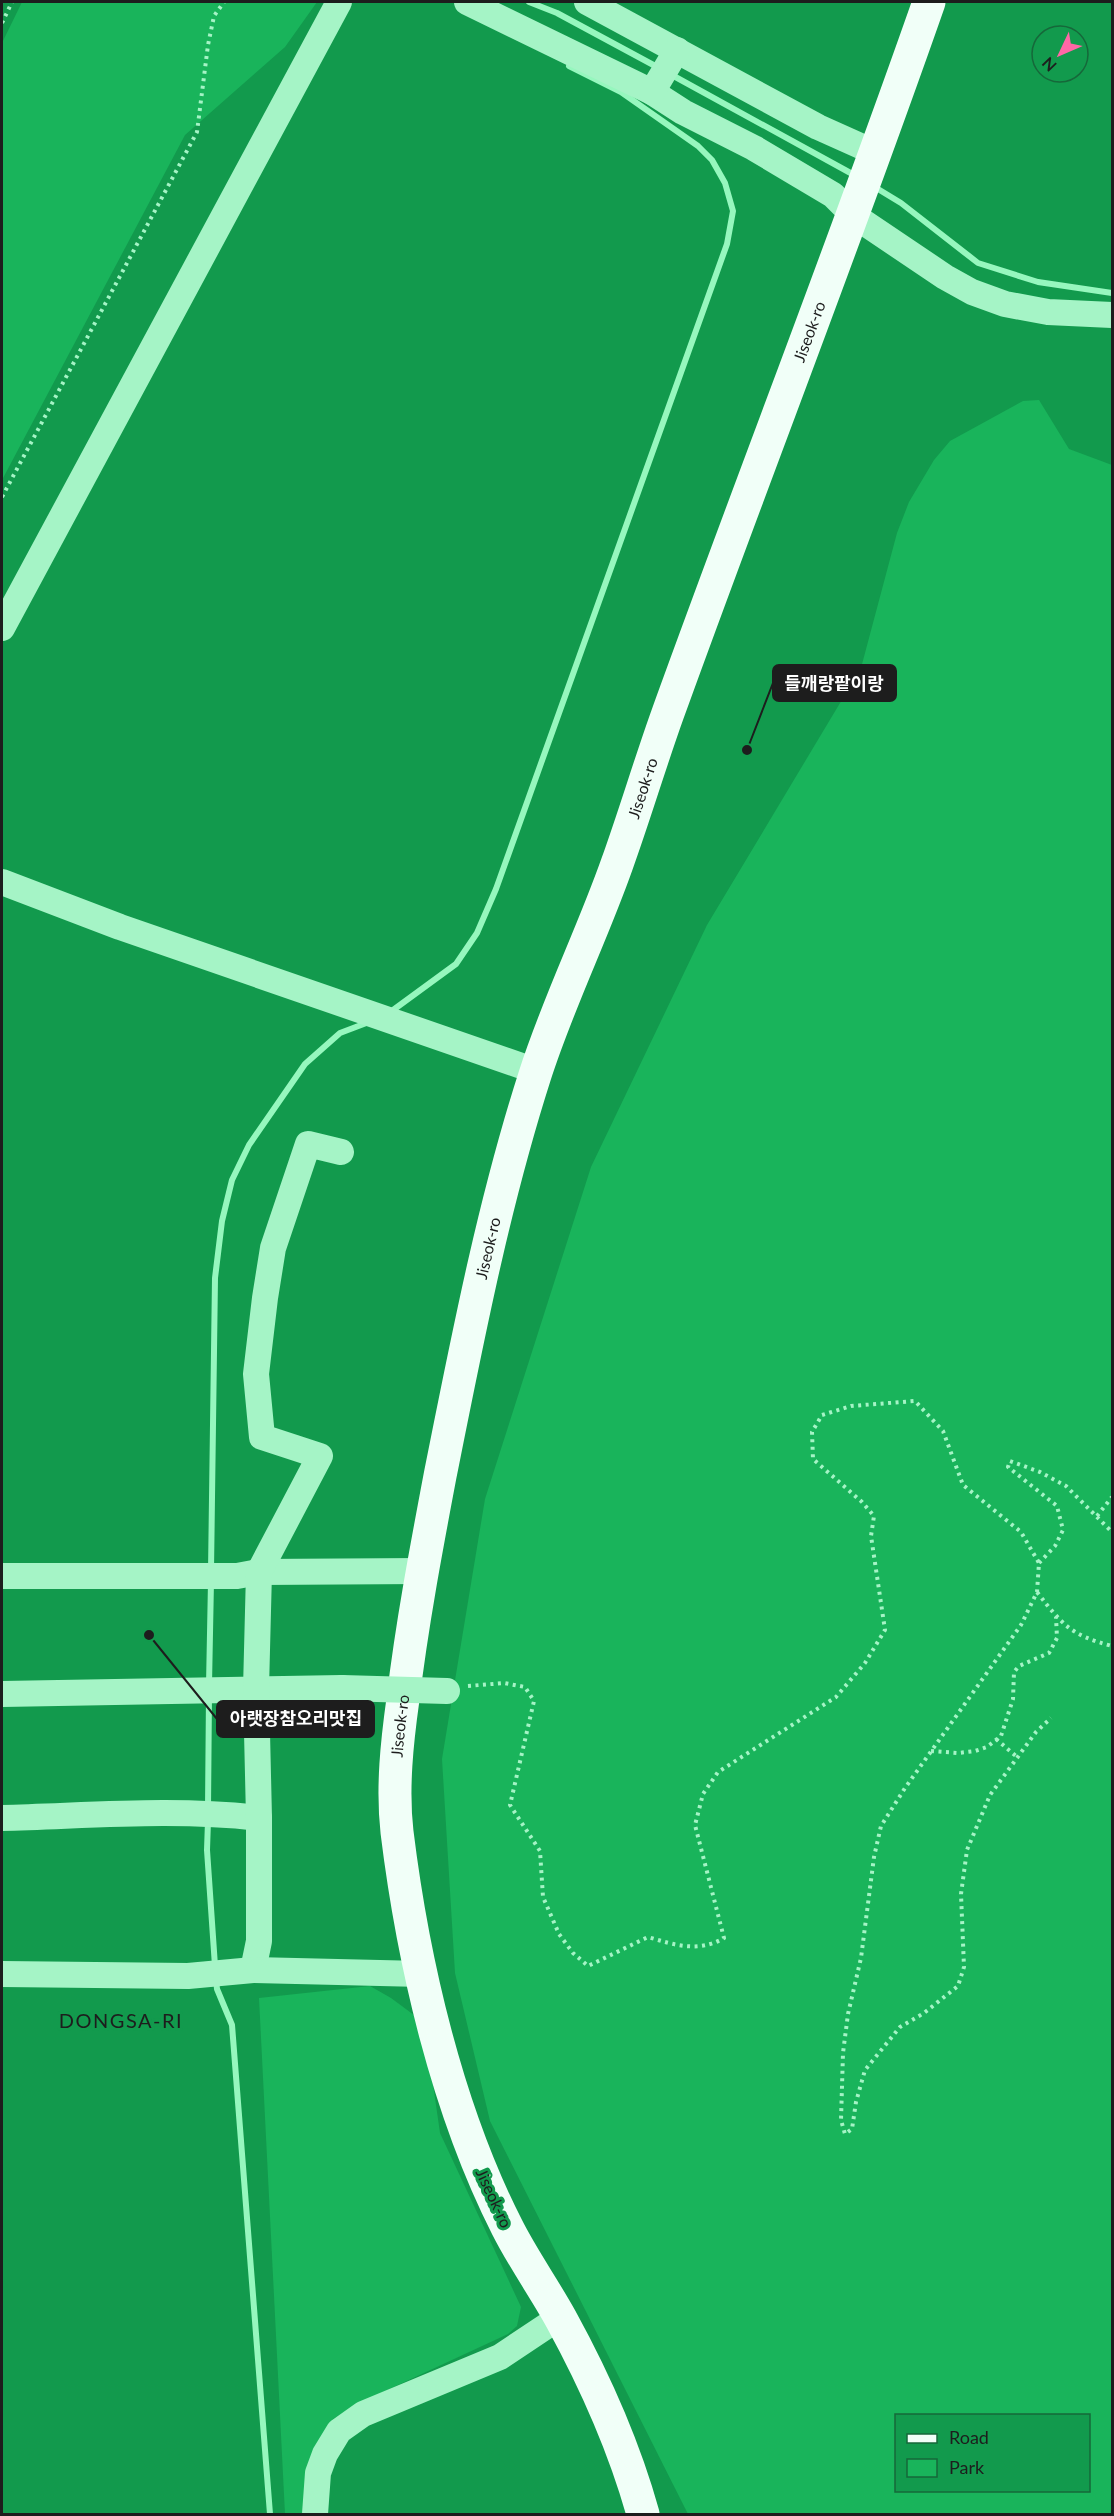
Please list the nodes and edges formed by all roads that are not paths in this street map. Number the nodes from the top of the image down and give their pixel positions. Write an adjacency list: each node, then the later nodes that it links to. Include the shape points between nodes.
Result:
1 (339, 2): 11 (street)
2 (467, 2): 5 (street)
3 (587, 2): 6 (street)
4 (929, 2): 8 (main road, Jiseok-ro)
5 (518, 14): 7 (street)
6 (677, 50): 7 (street); 8 (street)
7 (652, 92): 9 (street, via 754,148)
8 (875, 158): 9 (main road, Jiseok-ro)
9 (855, 212): 10 (street, via 972,292 1005,304 1048,312); 13 (main road, Jiseok-ro, via 666,718 615,871)
10 (1113, 315)
11 (2, 628)
12 (2, 882): 13 (street, via 120,927)
13 (536, 1071): 15 (main road, Jiseok-ro, via 490,1234)
14 (341, 1152): 16 (street, via 308,1144 273,1248 256,1374 262,1437 320,1456)
15 (422, 1571): 16 (street); 25 (main road, Jiseok-ro, via 400,1724 396,1782 396,1824)
16 (248, 1574): 17 (street); 19 (street)
17 (2, 1576)
18 (457, 1688): 19 (street, bridge)
19 (247, 1690): 20 (street); 22 (street)
20 (2, 1694)
21 (2, 1818): 22 (street, via 178,1814)
22 (259, 1818): 23 (street, via 259,1941)
23 (253, 1970): 24 (street, via 188,1976); 25 (street)
24 (2, 1974)
25 (422, 1974): 26 (main road, Jiseok-ro, via 454,2100 473,2153 509,2230)
26 (560, 2317): 27 (street, via 500,2356 363,2414 339,2431 318,2473); 28 (main road, Jiseok-ro, via 623,2450)
27 (315, 2514)
28 (643, 2514)

